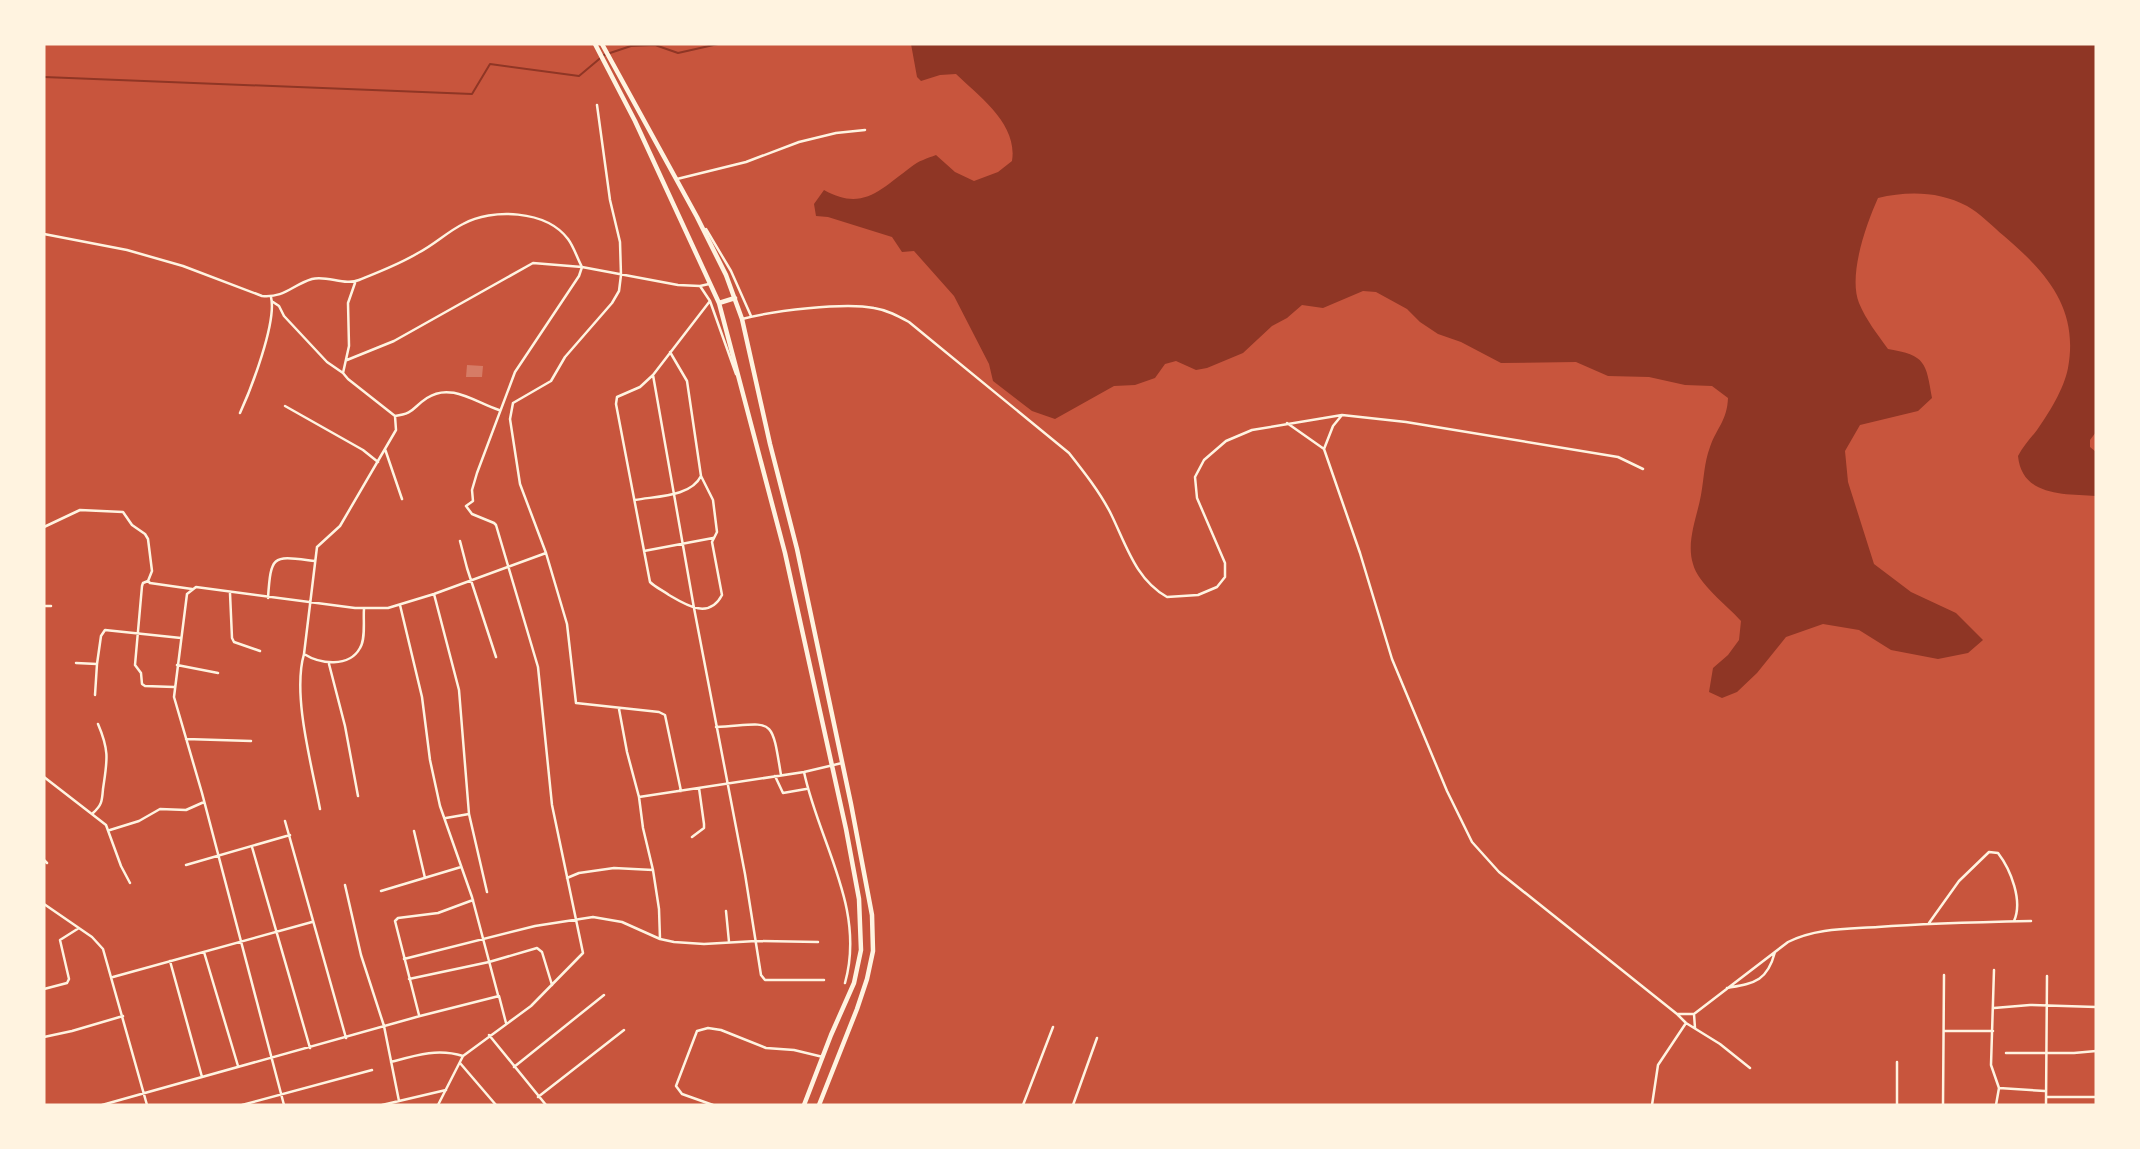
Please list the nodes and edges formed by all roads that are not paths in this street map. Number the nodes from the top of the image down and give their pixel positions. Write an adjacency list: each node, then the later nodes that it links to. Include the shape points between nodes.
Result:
1 (603, 45): 5 (main road)
2 (596, 46): 11 (main road)
3 (597, 105): 9 (street)
4 (865, 130): 5 (street, via 799,142 746,162)
5 (677, 179): 6 (main road)
6 (697, 217): 14 (main road); 18 (street, via 725,261)
7 (44, 234): 13 (street, via 127,250)
8 (582, 267): 9 (street); 10 (street, via 559,230 542,220 502,214 464,223 406,260); 21 (street, via 533,263 394,341); 26 (street, via 522,359)
9 (621, 275): 12 (street); 44 (street, via 612,303 571,349 551,381 510,408 520,484)
10 (355, 282): 13 (street, via 313,278); 21 (street, via 348,303)
11 (711, 283): 12 (street); 17 (main road)
12 (700, 286): 15 (street)
13 (271, 297): 16 (street)
14 (735, 298): 17 (main road); 19 (main road)
15 (710, 301): 20 (street); 24 (street)
16 (273, 302): 22 (street, via 327,362); 27 (street, via 257,370)
17 (719, 303): 24 (main road)
18 (751, 316): 19 (street); 30 (street, via 870,307 909,322 1069,453 1091,480 1144,580 1167,597 1198,595 1217,587 1225,577 1224,563 1197,498 1195,477 1204,460 1226,441)
19 (742, 318): 76 (main road)
20 (670, 351): 23 (street); 35 (street, via 687,381)
21 (347, 360): 22 (street)
22 (343, 373): 29 (street)
23 (653, 375): 36 (street); 38 (street, via 617,397)
24 (746, 400): 77 (main road)
25 (285, 406): 33 (street)
26 (500, 410): 29 (street, via 447,391 426,398 407,415); 46 (street, via 477,473 473,501 466,506 472,514 494,523)
27 (240, 413)
28 (1342, 415): 30 (street); 32 (street); 34 (street, via 1618,457)
29 (394, 416): 31 (street, via 396,430)
30 (1287, 423): 32 (street)
31 (385, 449): 33 (street); 37 (street)
32 (1324, 449): 145 (street, via 1392,659 1472,842 1499,872)
33 (377, 462): 45 (street, via 340,526 317,547)
34 (1643, 469)
35 (701, 476): 36 (street, via 697,484); 40 (street, via 713,500 717,532)
36 (674, 492): 38 (street); 42 (street)
37 (402, 499)
38 (635, 500): 43 (street)
39 (44, 527): 47 (street, via 80,510 123,512 148,539 152,571)
40 (713, 538): 42 (street); 58 (street, via 721,598 707,609)
41 (460, 541): 48 (street)
42 (683, 544): 43 (street); 58 (street)
43 (643, 551): 58 (street, via 652,585)
44 (546, 554): 46 (street); 71 (street, via 569,633 576,703)
45 (314, 561): 52 (street, via 276,559); 53 (street)
46 (507, 568): 48 (street); 104 (street, via 538,667 552,805)
47 (148, 580): 49 (street); 59 (street, via 142,586)
48 (471, 581): 51 (street); 63 (street)
49 (192, 589): 50 (street); 60 (street, via 187,594)
50 (230, 593): 52 (street); 61 (street, via 234,642)
51 (434, 594): 54 (street); 91 (street, via 459,690)
52 (268, 598): 53 (street)
53 (311, 603): 57 (street); 62 (street)
54 (400, 605): 57 (street); 92 (street)
55 (44, 606): 56 (street)
56 (51, 606)
57 (364, 608): 67 (street, via 360,649)
58 (694, 608): 73 (street)
59 (138, 632): 60 (street); 65 (street, via 103,632); 69 (street, via 135,665 142,684)
60 (181, 638): 66 (street)
61 (260, 651)
62 (304, 654): 67 (street); 89 (street, via 300,697)
63 (496, 657)
64 (76, 663): 65 (street)
65 (97, 664): 70 (street)
66 (177, 664): 68 (street); 69 (street)
67 (329, 664): 86 (street)
68 (218, 673)
69 (174, 687): 74 (street)
70 (95, 695)
71 (619, 709): 85 (street, via 665,715); 87 (street)
72 (98, 724): 90 (street, via 108,761 101,806)
73 (716, 727): 79 (street, via 765,724 775,740); 82 (street)
74 (186, 739): 75 (street); 88 (street)
75 (251, 740)
76 (842, 763): 77 (street); 199 (main road, via 872,915 873,951 857,1009)
77 (831, 765): 78 (street); 166 (main road, via 859,899 862,939 855,983)
78 (804, 772): 79 (street); 84 (street)
79 (780, 775): 80 (street)
80 (775, 776): 82 (street); 84 (street, via 783,793)
81 (44, 777): 90 (street)
82 (727, 784): 83 (street); 122 (street)
83 (699, 788): 85 (street); 97 (street, via 704,828)
84 (807, 789): 136 (street, via 849,918)
85 (681, 791): 87 (street)
86 (358, 796)
87 (639, 797): 102 (street)
88 (204, 802): 94 (street, via 186,810 160,809); 99 (street)
89 (320, 809)
90 (93, 813): 94 (street)
91 (469, 814): 92 (street); 108 (street)
92 (446, 818): 101 (street)
93 (285, 821): 96 (street)
94 (110, 830): 105 (street)
95 (414, 831): 103 (street)
96 (290, 835): 98 (street); 113 (street)
97 (692, 837)
98 (252, 847): 99 (street); 118 (street)
99 (219, 857): 100 (street); 121 (street)
100 (186, 865)
101 (461, 867): 103 (street); 109 (street)
102 (653, 870): 104 (street, via 614,868); 120 (street)
103 (425, 878): 107 (street)
104 (566, 878): 112 (street)
105 (130, 883)
106 (345, 885): 151 (street)
107 (381, 891)
108 (487, 892)
109 (473, 900): 119 (street); 127 (street, via 438,913 396,919)
110 (44, 904): 117 (street)
111 (726, 911): 123 (street)
112 (576, 918): 119 (street); 120 (street, via 609,918); 137 (street, via 583,953)
113 (313, 921): 118 (street); 159 (street)
114 (2014, 921): 115 (street); 116 (street); 116 (street, via 2018,912 2015,889 2004,861 1990,852 1959,881)
115 (2031, 921)
116 (1929, 923): 126 (street, via 1823,930 1801,936)
117 (79, 929): 133 (street, via 102,946); 138 (street, via 60,940 67,983)
118 (278, 932): 121 (street); 161 (street)
119 (483, 939): 127 (street); 129 (street)
120 (660, 940): 123 (street)
121 (241, 941): 125 (street); 167 (street)
122 (756, 941): 123 (street); 124 (street); 135 (street, via 762,979)
123 (729, 942)
124 (818, 942)
125 (204, 951): 128 (street); 171 (street)
126 (1775, 952): 139 (street); 139 (street, via 1765,976)
127 (404, 959): 134 (street)
128 (170, 961): 133 (street); 175 (street)
129 (489, 962): 134 (street); 137 (street, via 539,948); 141 (street)
130 (1994, 970): 144 (street)
131 (1944, 975): 155 (street)
132 (2047, 976): 142 (street)
133 (113, 977): 147 (street)
134 (409, 979): 148 (street)
135 (824, 980)
136 (845, 983)
137 (552, 985): 149 (street)
138 (44, 989)
139 (1724, 989): 146 (street)
140 (604, 995): 172 (street)
141 (499, 996): 148 (street); 149 (street)
142 (2046, 1006): 143 (street); 144 (street); 163 (street)
143 (2096, 1007)
144 (1994, 1008): 156 (street)
145 (1677, 1014): 146 (street); 150 (street)
146 (1693, 1014): 153 (street)
147 (123, 1016): 158 (street); 179 (street)
148 (420, 1016): 151 (street)
149 (506, 1023): 157 (street)
150 (1686, 1023): 153 (street); 202 (street, via 1658,1065)
151 (384, 1026): 159 (street); 168 (street)
152 (1053, 1027): 200 (street)
153 (1695, 1028): 173 (street)
154 (624, 1030): 181 (street)
155 (1943, 1031): 156 (street); 204 (street)
156 (1993, 1031): 176 (street, via 1991,1065)
157 (489, 1035): 165 (street); 172 (street)
158 (44, 1037)
159 (346, 1038): 161 (street)
160 (1097, 1038): 201 (street)
161 (310, 1048): 167 (street)
162 (2096, 1051): 163 (street)
163 (2047, 1052): 164 (street); 178 (street)
164 (2006, 1053)
165 (463, 1056): 168 (street, via 422,1053); 170 (street)
166 (823, 1057): 197 (street, via 766,1048 721,1030 697,1031 676,1086 682,1094); 198 (main road)
167 (272, 1058): 171 (street); 180 (street)
168 (391, 1062): 186 (street)
169 (1896, 1062): 203 (street)
170 (460, 1063): 177 (street); 195 (street)
171 (238, 1066): 175 (street)
172 (514, 1067): 181 (street)
173 (1750, 1068)
174 (372, 1070): 180 (street)
175 (202, 1077): 179 (street)
176 (1999, 1088): 178 (street); 205 (street)
177 (446, 1090): 185 (street); 194 (street)
178 (2047, 1091): 182 (street)
179 (143, 1092): 187 (street); 189 (street)
180 (281, 1095): 190 (street); 191 (street)
181 (537, 1097): 196 (street)
182 (2047, 1097): 184 (street); 206 (street)
183 (2096, 1097): 184 (street)
184 (2063, 1098): 207 (street)
185 (404, 1100): 186 (street); 193 (street)
186 (398, 1101): 192 (street)
187 (110, 1104): 188 (street)
188 (102, 1105)
189 (147, 1105)
190 (242, 1105)
191 (284, 1105)
192 (382, 1105)
193 (405, 1105)
194 (438, 1105)
195 (496, 1105)
196 (546, 1105)
197 (713, 1105)
198 (804, 1105)
199 (819, 1105)
200 (1023, 1105)
201 (1073, 1105)
202 (1652, 1105)
203 (1897, 1105)
204 (1943, 1105)
205 (1996, 1105)
206 (2046, 1105)
207 (2063, 1105)

